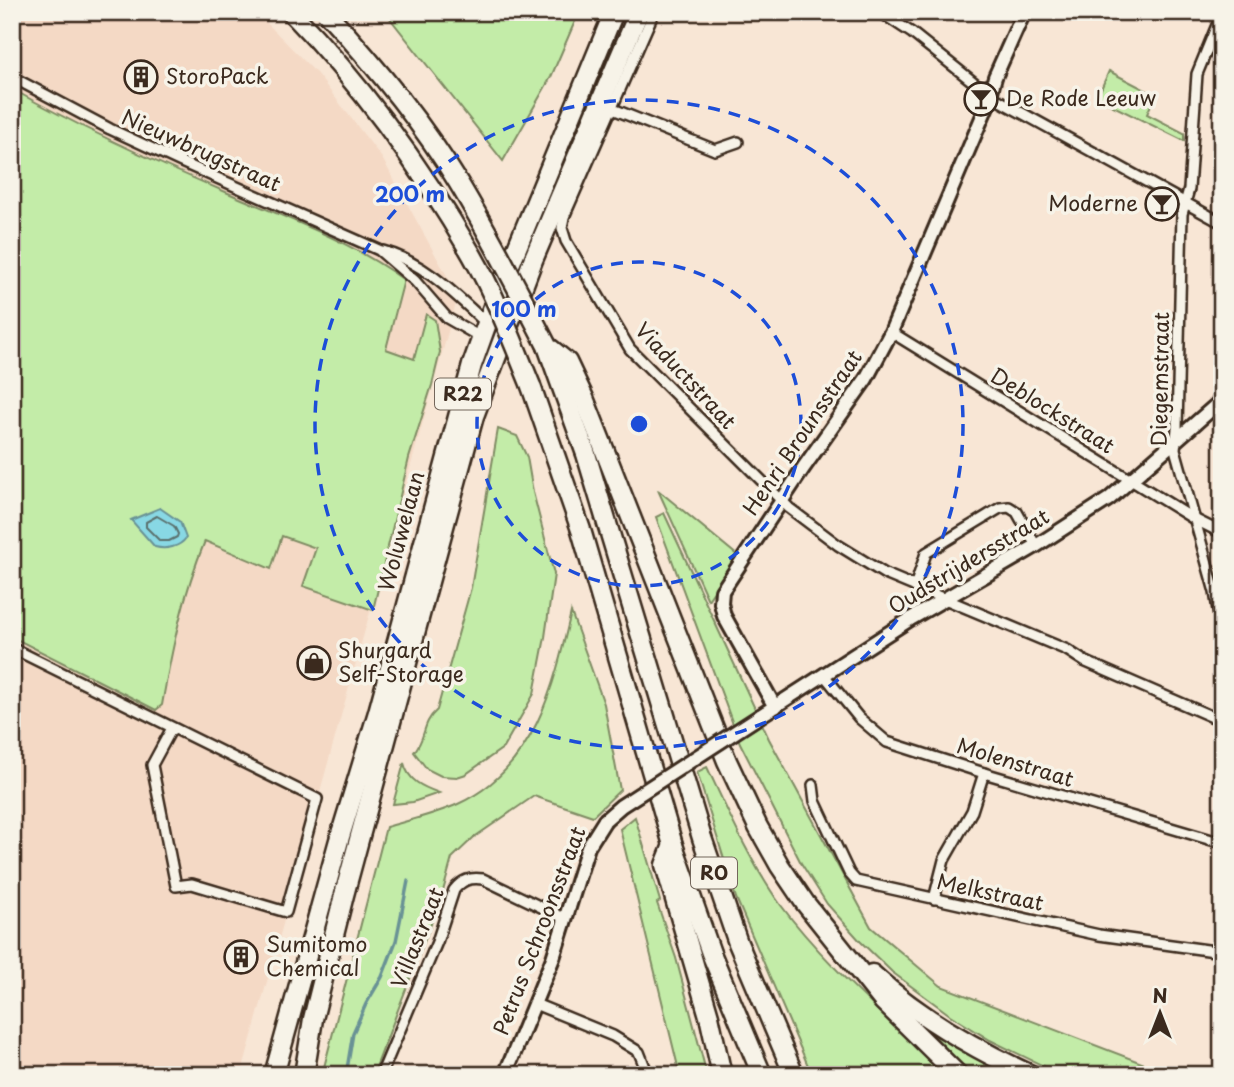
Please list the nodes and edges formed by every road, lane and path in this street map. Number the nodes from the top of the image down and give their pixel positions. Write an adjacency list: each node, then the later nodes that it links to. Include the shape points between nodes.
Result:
1 (291, 12): 37 (highway, R0, bridge, via 358,86 434,193 501,314 580,530)
2 (326, 12): 18 (highway, R0, bridge, via 384,79 456,180)
3 (614, 12): 16 (highway, Woluwelaan / R22)
4 (639, 12): 43 (highway, Woluwelaan / R22, via 533,260 474,416)
5 (654, 12): 11 (street, Viaductstraat)
6 (880, 12): 10 (street)
7 (1024, 12): 10 (street, Henri Brounsstraat)
8 (1222, 13): 13 (street, Diegemstraat, via 1197,74)
9 (12, 77): 15 (street, Nieuwbrugstraat, via 157,151)
10 (991, 96): 13 (street); 17 (street, Henri Brounsstraat)
11 (613, 109): 12 (street, via 715,150); 22 (street, Viaductstraat, via 564,218 563,234 630,349)
12 (738, 142)
13 (1185, 204): 14 (street); 20 (street, Diegemstraat)
14 (1222, 223)
15 (379, 250): 16 (street, Nieuwbrugstraat, via 447,317); 16 (street, Nieuwbrugstraat, via 419,266)
16 (484, 331): 44 (highway, Woluwelaan / R22)
17 (891, 332): 21 (street, Deblockstraat); 22 (street, Henri Brounsstraat, via 866,379)
18 (547, 346): 40 (highway, via 567,362 584,398 727,761 758,827 780,866); 52 (highway, R0, via 586,454 702,838 738,943)
19 (1222, 400): 20 (street, Oudstrijdersstraat)
20 (1176, 441): 21 (street, Oudstrijdersstraat); 23 (street, Diegemstraat)
21 (1130, 480): 23 (street, Deblockstraat); 25 (street, Oudstrijdersstraat)
22 (782, 501): 26 (street, Viaductstraat, via 849,552); 31 (street, Henri Brounsstraat, via 727,582 721,603)
23 (1194, 519): 24 (street, Deblockstraat); 28 (street, Diegemstraat)
24 (1222, 533)
25 (1036, 546): 26 (street, via 1017,512 1000,508 926,553); 27 (street, Oudstrijdersstraat)
26 (915, 587): 27 (street, Viaductstraat)
27 (944, 599): 30 (street, Oudstrijdersstraat); 32 (street, Viaductstraat)
28 (1222, 634)
29 (12, 648): 33 (street)
30 (824, 675): 31 (street, Oudstrijdersstraat); 34 (street, Molenstraat, via 859,718 887,742)
31 (775, 707): 39 (street, Petrus Schroonsstraat, bridge, via 605,820 588,847)
32 (1222, 721)
33 (172, 728): 33 (street, via 152,765 176,886 192,884 286,912 317,799)
34 (984, 773): 36 (street, Molenstraat); 38 (street, via 972,811 944,860)
35 (813, 785): 38 (street, Melkstraat, via 815,801 852,878)
36 (1222, 843)
37 (673, 845): 50 (highway, via 665,866); 51 (highway, R0, via 711,953)
38 (934, 899): 41 (street, Melkstraat, via 1099,935)
39 (566, 919): 42 (street, Petrus Schroonsstraat); 47 (street, Villastraat, via 483,879 459,884)
40 (830, 932): 53 (highway, via 883,1001); 54 (highway, via 906,1002)
41 (1222, 952)
42 (536, 1004): 48 (street, Petrus Schroonsstraat); 49 (street, via 613,1036 639,1052)
43 (313, 1019): 45 (highway, Woluwelaan / R22); 46 (highway, Woluwelaan)
44 (274, 1075)
45 (292, 1075)
46 (304, 1075)
47 (381, 1075)
48 (505, 1075)
49 (648, 1075)
50 (722, 1075)
51 (762, 1075)
52 (794, 1075)
53 (958, 1075)
54 (1031, 1075)

